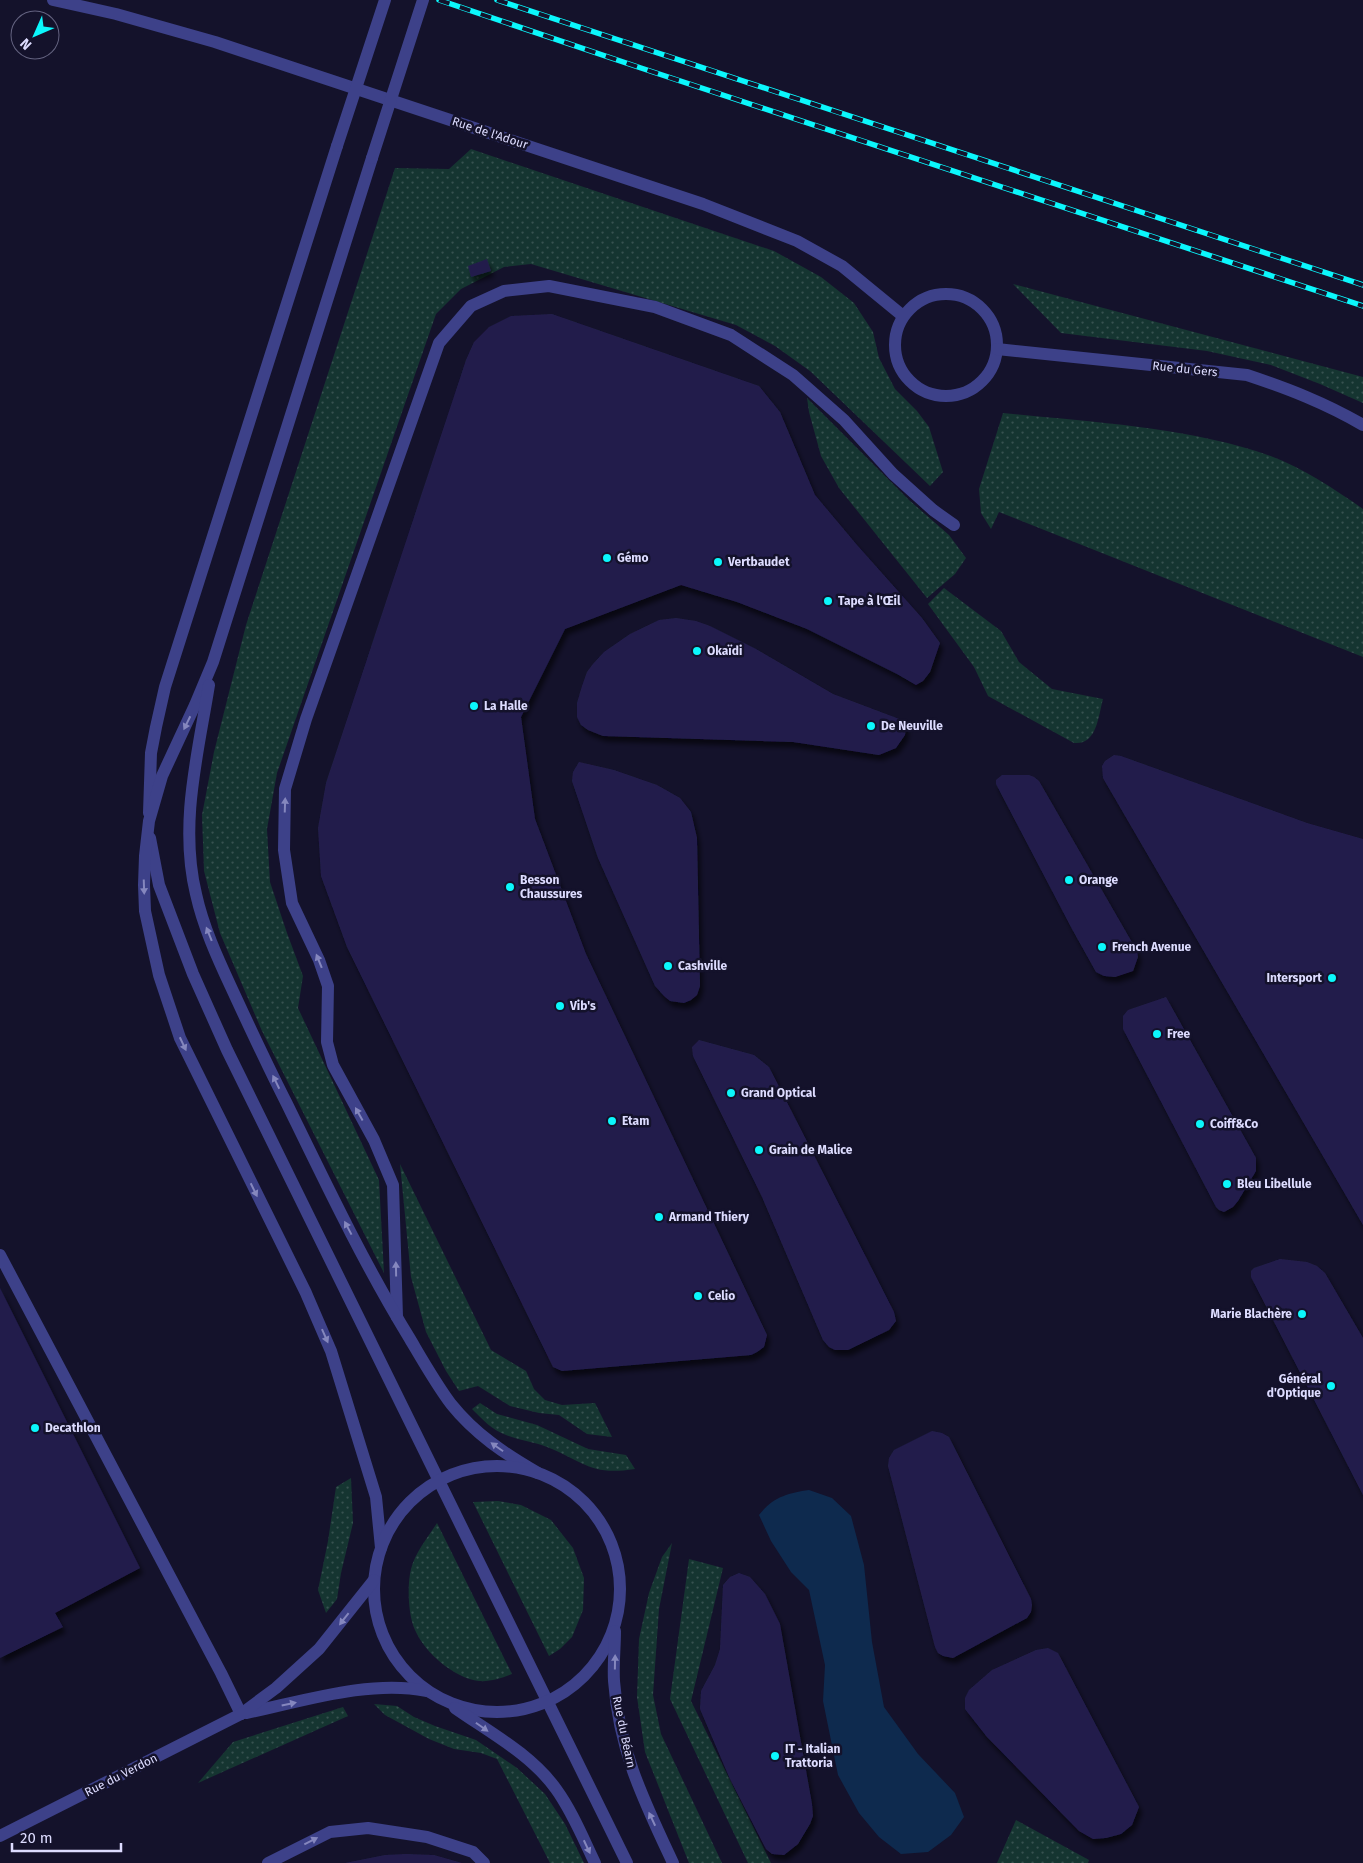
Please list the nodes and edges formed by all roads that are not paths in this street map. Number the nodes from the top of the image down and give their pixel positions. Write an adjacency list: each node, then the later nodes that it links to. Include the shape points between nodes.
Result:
1 (53, 0): 4 (street, Rue de l'Adour, via 216,42 703,204 797,242 842,266)
2 (385, 0): 9 (street, bridge, via 165,686 151,753)
3 (423, 0): 8 (street, bridge)
4 (903, 316): 5 (street, via 916,303 932,296 950,294 965,298 990,318 996,333); 5 (street, via 896,332 899,365 908,379 937,396 954,396 984,380 993,366)
5 (997, 349): 6 (street, Rue du Gers, via 1247,375 1332,407)
6 (1363, 425)
7 (954, 525): 11 (street, one-way to 7, via 393,1185 374,1140 333,1065 327,1042 328,986 292,903 284,850 285,789 306,719 439,343 471,306 504,291 549,286 655,307 731,335 793,375 844,420 893,474)
8 (213, 662): 9 (street, one-way to 9, via 162,776); 11 (street, one-way to 8, via 342,1218 254,1038 221,964 196,894 188,834 190,796)
9 (149, 821): 13 (street, via 150,846 159,885 193,974 227,1050); 14 (street, one-way to 14, via 144,856 145,911 158,975 180,1038 331,1350 376,1497)
10 (0, 1255): 20 (street)
11 (396, 1317): 12 (street, one-way to 11, via 496,1447 464,1419)
12 (538, 1473): 13 (street, via 516,1467 493,1466 460,1471); 16 (street, via 577,1495 603,1526 614,1551 620,1577)
13 (438, 1480): 14 (street, via 411,1500 396,1518); 19 (street)
14 (380, 1548): 15 (street)
15 (374, 1580): 17 (street, via 374,1606 389,1647 396,1660); 20 (street, Rue du Verdon, one-way to 20, via 319,1650)
16 (616, 1623): 19 (street, via 594,1665 578,1682); 26 (street, Rue du Béarn, one-way to 16, via 640,1792 627,1754 614,1680)
17 (429, 1691): 18 (street); 20 (street, Rue du Verdon, one-way to 17, via 376,1687)
18 (442, 1699): 19 (street, via 472,1710 507,1712); 24 (street, one-way to 24, via 539,1770 566,1806)
19 (548, 1701): 25 (street)
20 (241, 1714): 21 (street, Rue du Verdon)
21 (0, 1836)
22 (268, 1863): 23 (street, one-way to 23, via 330,1832 368,1828 427,1837 473,1852)
23 (484, 1863)
24 (595, 1863)
25 (627, 1863)
26 (673, 1863)

